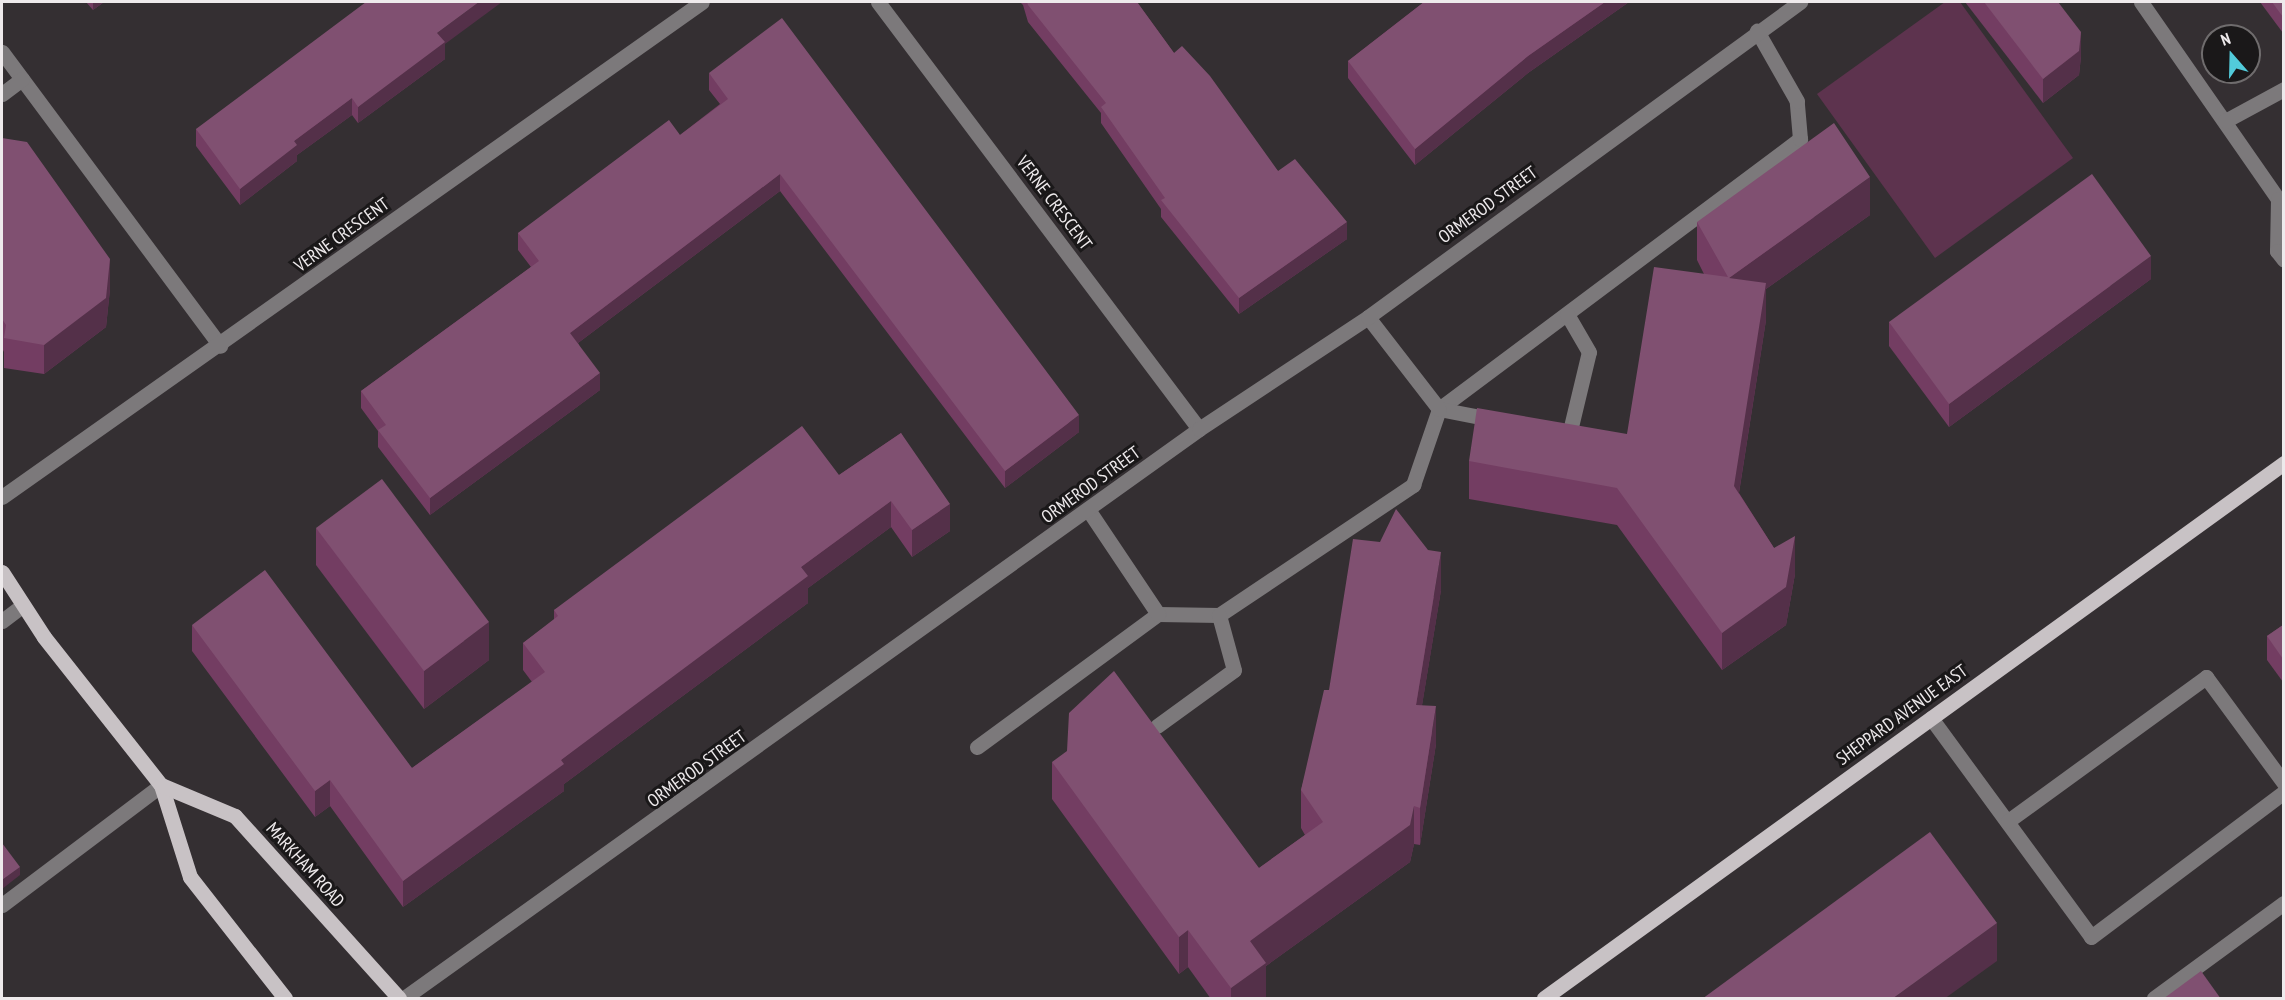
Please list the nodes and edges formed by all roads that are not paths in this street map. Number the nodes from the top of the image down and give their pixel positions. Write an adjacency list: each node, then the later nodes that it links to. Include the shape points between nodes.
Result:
1 (702, 2): 15 (street, VERNE CRESCENT)
2 (878, 2): 18 (street, VERNE CRESCENT)
3 (1800, 2): 5 (street, ORMEROD STREET)
4 (2141, 2): 10 (street)
5 (1757, 31): 13 (street, via 1797,101 1800,139); 14 (street, ORMEROD STREET)
6 (2, 52): 7 (street)
7 (22, 79): 9 (street); 15 (street)
8 (2283, 89): 10 (street)
9 (2, 94)
10 (2225, 121): 11 (street)
11 (2281, 200): 12 (street, via 2277,251)
12 (2283, 260)
13 (1567, 314): 16 (street); 19 (street, via 1589,352 1569,435)
14 (1368, 317): 16 (street); 18 (street, ORMEROD STREET)
15 (220, 346): 21 (street, VERNE CRESCENT)
16 (1439, 409): 17 (street); 26 (street, via 1413,485)
17 (1515, 424)
18 (1199, 429): 22 (street, ORMEROD STREET)
19 (1548, 430)
20 (2283, 463): 28 (main road, SHEPPARD AVENUE EAST)
21 (2, 496)
22 (1089, 511): 25 (street); 39 (street, ORMEROD STREET)
23 (2, 572): 24 (main road, MARKHAM ROAD)
24 (23, 605): 27 (street); 32 (main road, MARKHAM ROAD)
25 (1158, 614): 26 (street); 30 (street)
26 (1219, 615): 29 (street, via 1234,670)
27 (2, 621)
28 (1931, 718): 34 (street); 40 (main road, SHEPPARD AVENUE EAST)
29 (1156, 726)
30 (977, 747)
31 (2283, 783): 34 (street, via 2206,677)
32 (161, 784): 36 (street); 37 (main road, MARKHAM ROAD, via 190,877); 38 (main road, MARKHAM ROAD, via 235,816)
33 (2283, 792): 34 (street, via 2091,937)
34 (2008, 821)
35 (2283, 903): 41 (street)
36 (2, 905)
37 (285, 999)
38 (399, 999)
39 (405, 999)
40 (1544, 999)
41 (2154, 999)

